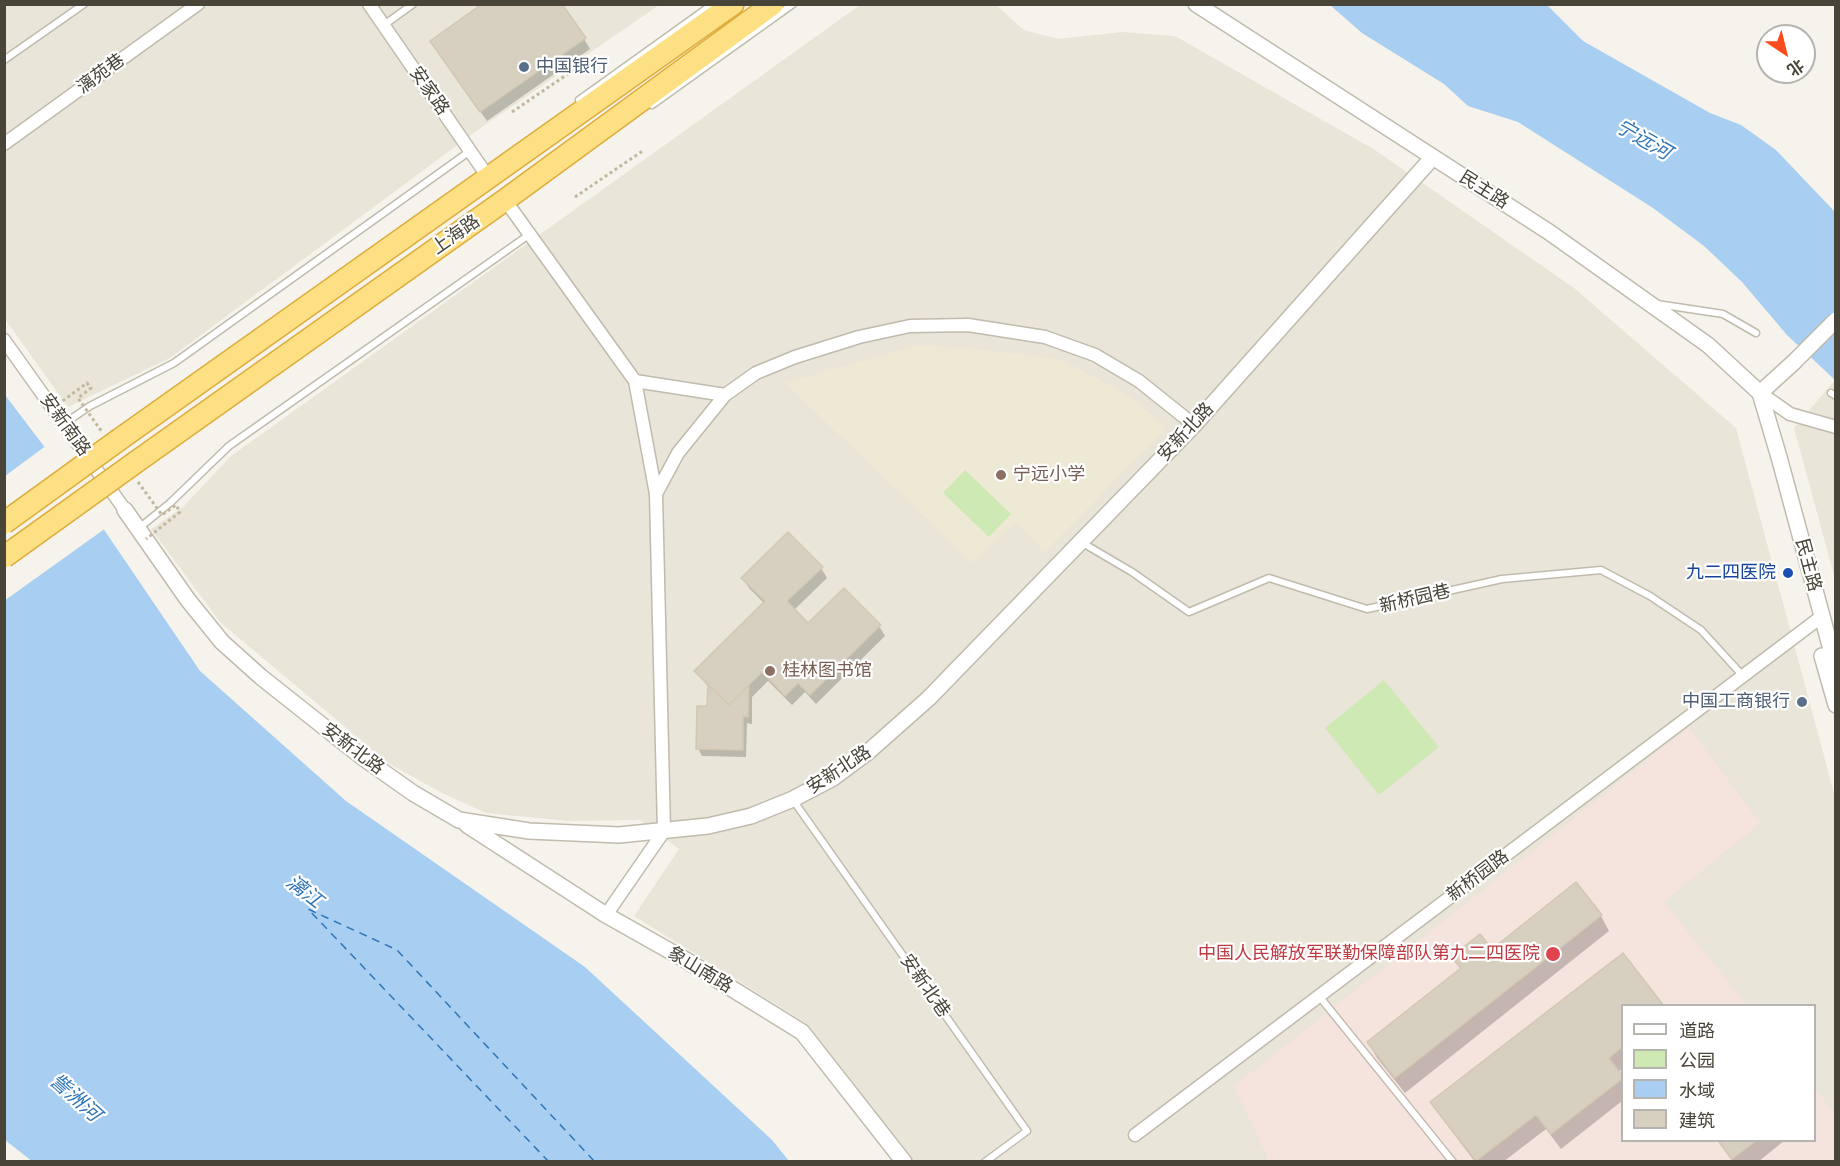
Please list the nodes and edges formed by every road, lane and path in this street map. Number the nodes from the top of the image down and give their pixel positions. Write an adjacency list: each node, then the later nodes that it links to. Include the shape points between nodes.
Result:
1 (84, 4): 11 (lane)
2 (198, 4): 16 (street, 漓苑巷)
3 (369, 4): 10 (street, 安家路)
4 (413, 4): 10 (lane)
5 (713, 4): 13 (lane)
6 (733, 4): 22 (highway, 上海路)
7 (773, 4): 24 (highway, 上海路)
8 (793, 4): 14 (lane)
9 (1196, 4): 20 (street, 民主路)
10 (384, 26): 19 (street, 安家路)
11 (4, 60)
12 (579, 67): 15 (path)
13 (574, 104)
14 (650, 107)
15 (512, 112)
16 (4, 144)
17 (521, 146): 22 (lane)
18 (644, 150): 23 (path)
19 (470, 151): 22 (street, 安家路); 34 (lane, via 174,363)
20 (1432, 157): 26 (street, 民主路, via 1549,231); 35 (street, 安新北路)
21 (554, 174): 24 (lane)
22 (488, 177): 37 (highway, 上海路)
23 (575, 197)
24 (505, 200): 25 (street); 38 (highway, 上海路)
25 (530, 234): 30 (street); 42 (lane, via 229,446)
26 (1649, 303): 28 (lane, via 1723,314); 31 (street, 民主路, via 1708,345)
27 (1836, 320): 31 (street, bridge)
28 (1756, 333)
29 (4, 340): 33 (street, 安新南路)
30 (635, 381): 32 (street); 39 (street)
31 (1760, 393): 36 (street, via 1790,414); 45 (street, 民主路, via 1770,460)
32 (725, 395): 35 (street, via 756,373 859,337 910,326 968,325 1044,337 1095,355 1139,381); 39 (street, via 678,453)
33 (53, 408): 34 (street, 安新南路); 37 (path, bridge, via 87,383 92,388 78,398)
34 (64, 423): 40 (street, 安新南路)
35 (1194, 424): 43 (street, 安新北路)
36 (1836, 427)
37 (116, 442): 41 (highway, 上海路, bridge)
38 (131, 465): 42 (path, bridge, via 162,515 176,506 180,512); 44 (highway, 上海路, bridge)
39 (656, 494): 51 (street)
40 (125, 510): 42 (street, 安新北路)
41 (4, 524)
42 (142, 534): 50 (street, 安新北路, via 222,642 362,758)
43 (1080, 542): 47 (lane, 新桥园巷, via 1189,612 1269,578 1367,609 1502,579 1601,570 1701,630); 49 (street, 安新北路, via 929,698 868,753 833,778)
44 (4, 557)
45 (1817, 621): 46 (street, 民主路); 47 (street, 新桥园路); 48 (street, 民主路)
46 (1836, 668)
47 (1743, 676): 53 (street, 新桥园路)
48 (1836, 705)
49 (793, 799): 51 (street, 安新北路, via 751,816); 56 (lane, 安新北巷, via 1028,1131)
50 (459, 820): 51 (street, 安新北路, via 529,831 619,835); 52 (street, 象山南路)
51 (664, 831): 52 (street)
52 (606, 915): 55 (street, 象山南路, via 802,1032)
53 (1319, 996): 54 (street, 新桥园路); 57 (lane)
54 (1135, 1135)
55 (904, 1161)
56 (985, 1161)
57 (1452, 1161)

